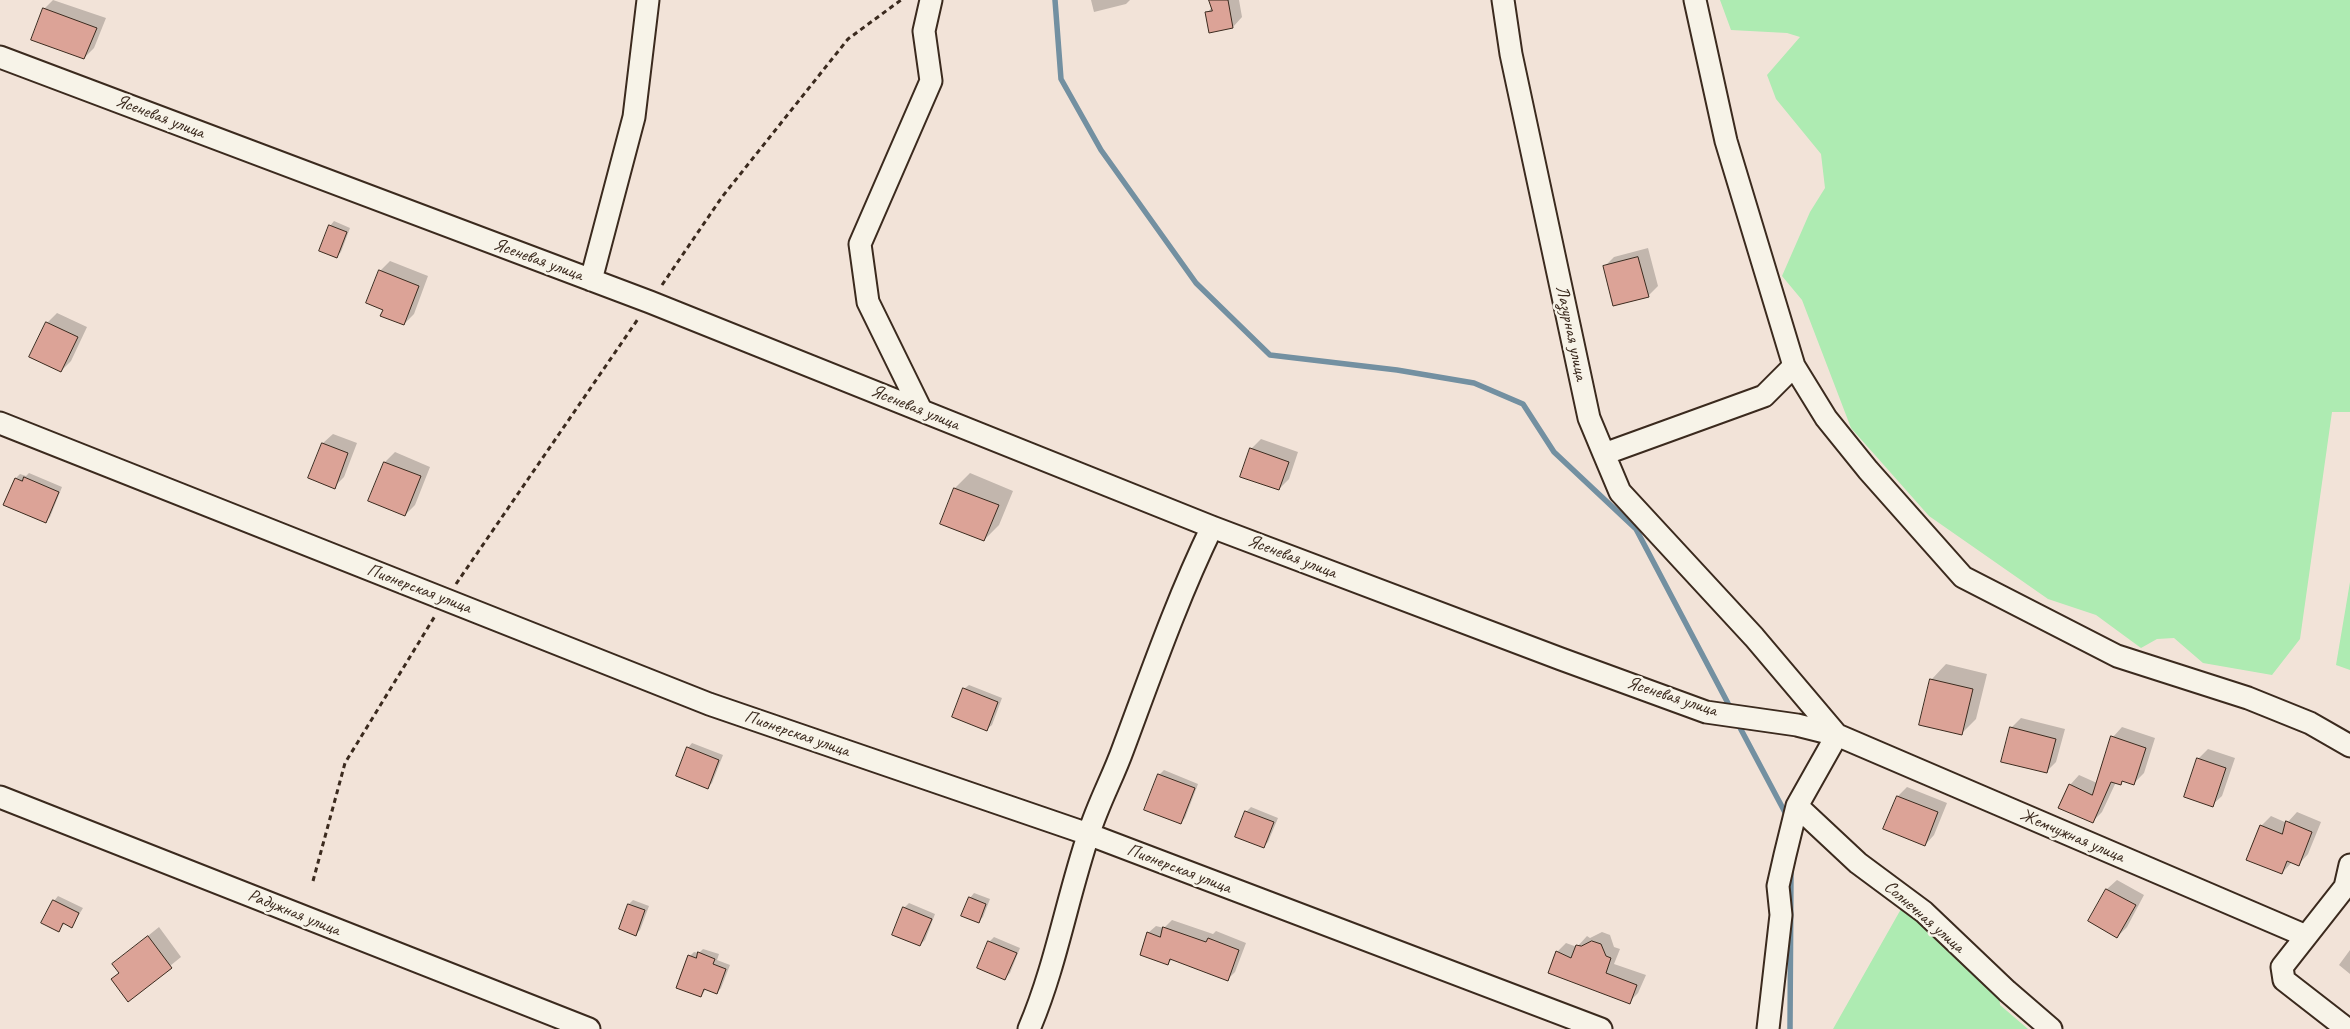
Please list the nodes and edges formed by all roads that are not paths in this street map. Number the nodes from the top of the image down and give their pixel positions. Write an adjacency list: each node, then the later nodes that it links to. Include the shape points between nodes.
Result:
1 (648, 0): 6 (street, via 634,117)
2 (931, 0): 8 (street, via 924,31 931,80 860,244 868,302)
3 (1503, 0): 10 (street, Лазурная улица, via 1511,54 1587,408)
4 (1695, 0): 7 (street, via 1726,141)
5 (0, 57): 6 (street, Ясеневая улица)
6 (591, 280): 8 (street, Ясеневая улица)
7 (1794, 366): 10 (street, via 1764,396); 13 (street, via 1832,426 1963,577 2116,656 2248,698 2310,724)
8 (921, 410): 11 (street, Ясеневая улица)
9 (0, 423): 16 (street, Пионерская улица, via 709,704)
10 (1604, 454): 12 (street, Лазурная улица, via 1620,492 1754,637)
11 (1212, 527): 12 (street, Ясеневая улица, via 1706,712 1797,725); 16 (street, via 1150,673)
12 (1837, 735): 15 (street); 18 (street, Жемчужная улица)
13 (2350, 746)
14 (0, 797): 19 (street, Радужная улица)
15 (1796, 806): 22 (street, via 1778,886 1780,924); 23 (street, Солнечная улица, via 1858,863 1924,912)
16 (1088, 834): 20 (street, via 1042,999); 21 (street, Пионерская улица)
17 (2350, 865): 18 (street, via 2345,887)
18 (2306, 936): 24 (street, via 2282,967 2284,980)
19 (589, 1029)
20 (1029, 1029)
21 (1600, 1029)
22 (1768, 1029)
23 (2051, 1029)
24 (2347, 1029)

